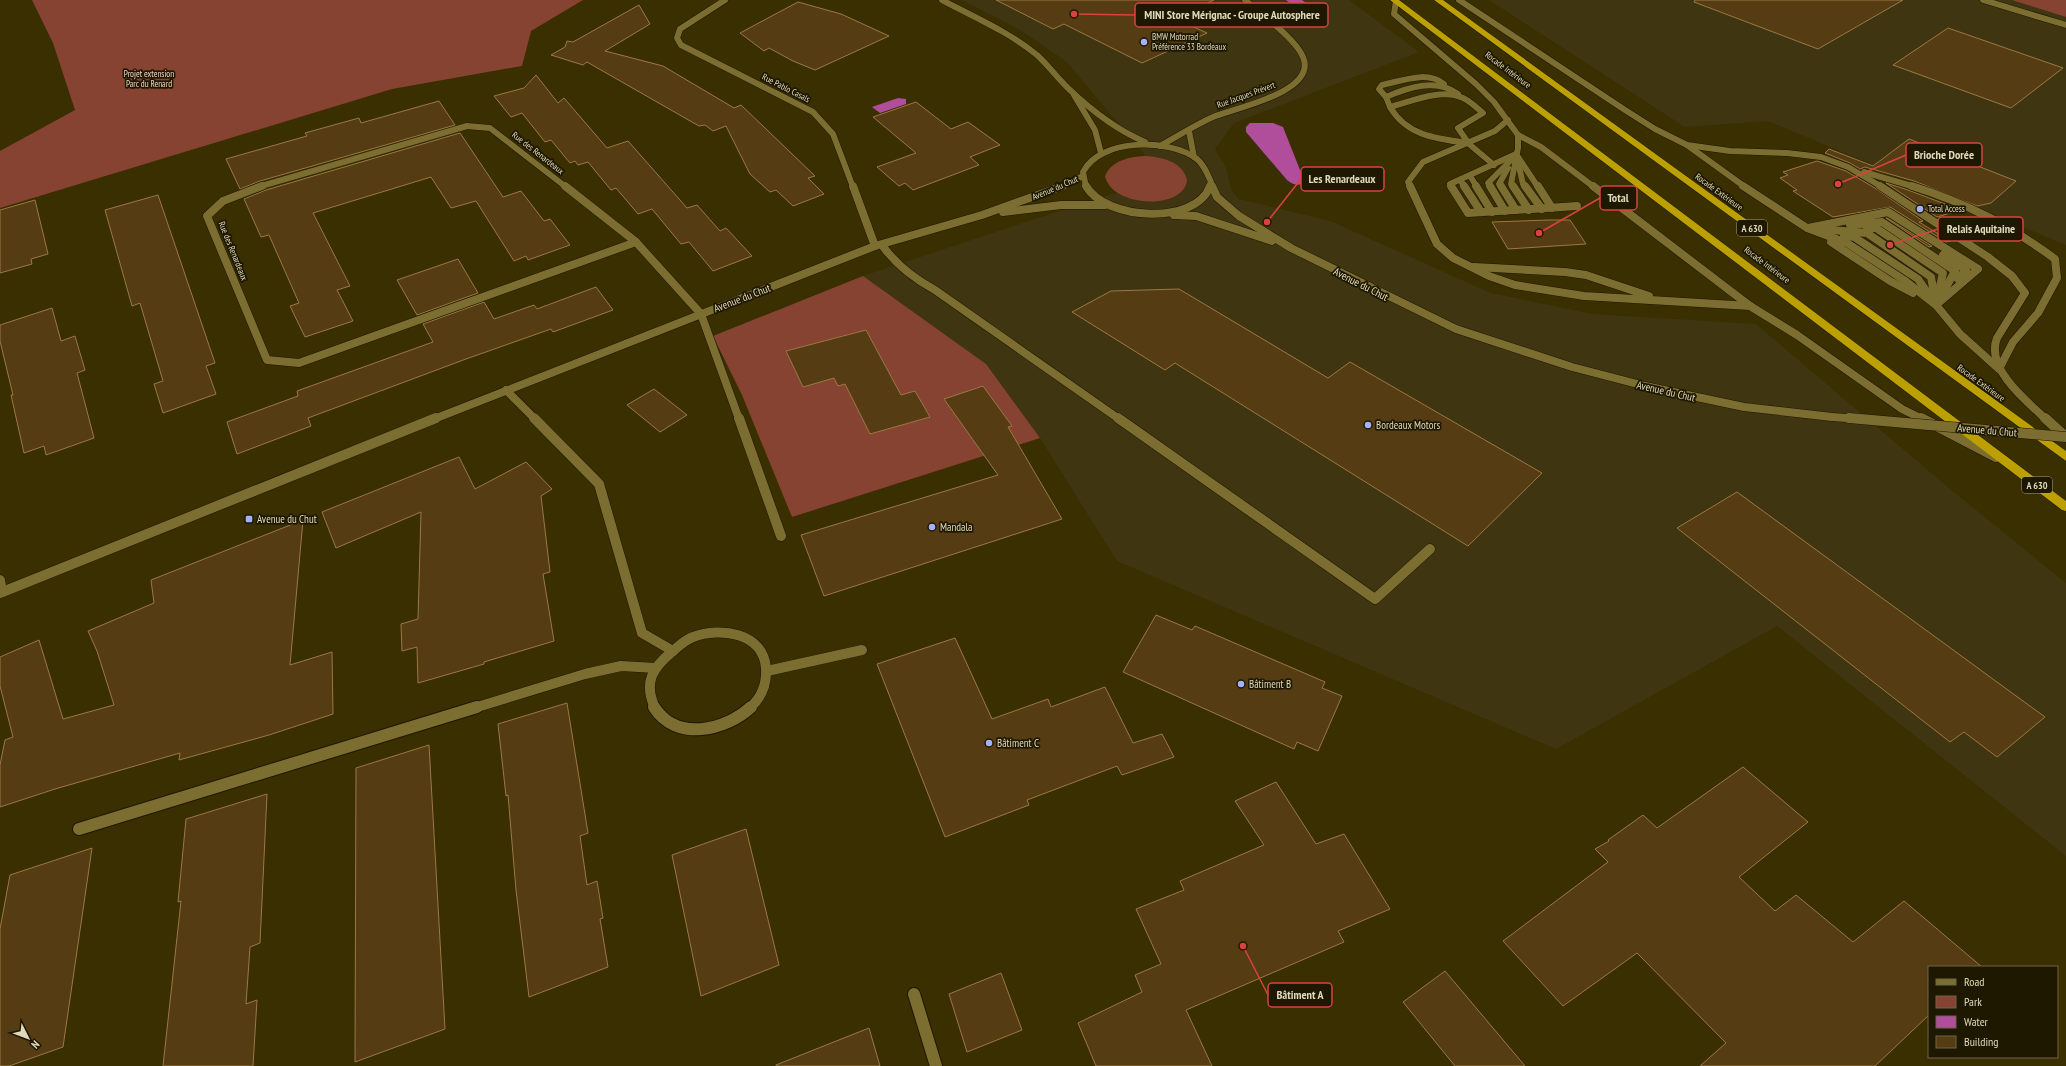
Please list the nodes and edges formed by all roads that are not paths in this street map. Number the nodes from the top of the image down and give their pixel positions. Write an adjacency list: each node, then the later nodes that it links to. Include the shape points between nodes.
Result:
1 (725, 0): 42 (street, Rue Pablo Casals, via 680,29 677,38 681,45 813,112 833,134)
2 (942, 0): 10 (street, via 1009,35 1048,65)
3 (1245, 0): 15 (street, Rue Jacques Prévert, via 1297,46 1304,58 1304,73 1294,85 1280,94 1213,117)
4 (1395, 0): 14 (street, via 1394,14 1476,84); 53 (highway, Rocade Intérieure / A 630)
5 (1438, 0): 52 (highway, Rocade Extérieure / A 630)
6 (1459, 0): 19 (street, via 1625,110)
7 (1983, 0): 8 (street)
8 (2066, 25)
9 (1447, 86): 11 (street, via 1435,84 1397,92); 11 (street, via 1437,78 1426,76 1382,85 1379,89); 12 (street)
10 (1070, 90): 18 (street, via 1133,138); 20 (street, via 1098,136)
11 (1386, 97): 13 (street)
12 (1462, 98): 13 (street, via 1448,94 1420,98); 17 (street, via 1483,113 1458,128)
13 (1390, 107): 17 (street, via 1404,126 1416,132)
14 (1508, 120): 16 (street); 17 (street, via 1495,131)
15 (1188, 131): 18 (street, Rue Jacques Prévert); 22 (street)
16 (1518, 135): 21 (street); 47 (street, via 1541,147)
17 (1468, 143): 23 (street); 44 (street, via 1423,162 1408,182 1438,244 1453,258)
18 (1156, 145): 20 (street, via 1134,145); 22 (street, via 1179,150)
19 (1687, 145): 24 (street, via 1730,151 1821,157); 40 (street, via 1716,168)
20 (1101, 153): 25 (street, via 1089,162)
21 (1516, 154): 23 (street); 31 (street); 32 (street, via 1523,184); 33 (street, via 1499,184); 34 (street, via 1511,184); 35 (street, via 1488,184)
22 (1194, 158): 28 (street, via 1204,165 1210,174)
23 (1494, 165): 26 (street)
24 (1848, 167): 49 (street, via 1982,253 2012,276 2025,293 2018,307 2000,330 1993,347); 49 (street, via 1935,194 1990,216 2024,236 2055,259 2057,278 2038,312 2013,342)
25 (1083, 176): 29 (street, via 1086,189 1094,198); 39 (street, Avenue du Chut, via 1069,184)
26 (1470, 176): 27 (street); 37 (street)
27 (1460, 180): 36 (street); 36 (street, via 1450,184 1468,213)
28 (1211, 184): 38 (street, via 1207,194 1197,203); 43 (street, Avenue du Chut, via 1217,197 1239,216)
29 (1106, 205): 38 (street, via 1123,212 1143,215); 39 (street, Avenue du Chut, via 1061,204)
30 (1577, 206): 31 (street)
31 (1552, 208): 32 (street)
32 (1542, 209): 34 (street)
33 (1516, 210): 34 (street); 35 (street)
34 (1529, 210)
35 (1505, 211): 37 (street)
36 (1481, 212): 37 (street)
37 (1492, 212)
38 (1164, 214): 43 (street, Avenue du Chut, via 1196,216)
39 (982, 215): 42 (street, Avenue du Chut)
40 (1807, 228): 46 (street, via 1890,281); 46 (street, via 1854,237 1918,279); 46 (street, via 1867,233 1931,277); 46 (street, via 1876,228 1943,273); 46 (street, via 1882,222 1955,271); 46 (street, via 1886,217 1966,270); 46 (street, via 1888,212 1978,269)
41 (636, 242): 41 (street, Rue des Renardeaux, via 490,128 467,126 256,188 222,201 207,216 267,360 299,363); 48 (street, Rue des Renardeaux)
42 (878, 246): 48 (street, Avenue du Chut); 56 (street, Rue Pablo Casals, via 910,277 940,294 1375,599)
43 (1291, 248): 51 (street, Avenue du Chut, bridge, via 1456,329 1572,367 1688,396 1744,407 1832,417)
44 (1470, 267): 45 (street, via 1515,285 1547,291); 45 (street, via 1586,275)
45 (1662, 301): 47 (street)
46 (1936, 305): 49 (street, via 1960,334)
47 (1750, 306): 53 (street, via 1797,335 1902,409)
48 (701, 314): 50 (street, Avenue du Chut); 55 (street)
49 (2000, 370): 51 (street, via 2014,390)
50 (506, 390): 58 (street, Avenue du Chut); 60 (street, via 599,484 642,633)
51 (2066, 437)
52 (2066, 457)
53 (2009, 464): 54 (highway, Rocade Intérieure / A 630)
54 (2066, 507)
55 (781, 536)
56 (1430, 548)
57 (0, 580): 58 (street)
58 (1, 592)
59 (862, 650): 62 (street)
60 (673, 651): 61 (street, via 658,663); 62 (street, via 687,639 706,633 724,632 741,636 755,644 764,656)
61 (656, 668): 62 (street, via 650,679 649,695 654,710 666,721 683,728 703,730 724,725 742,715 756,702 765,686); 63 (street, via 621,666 585,674)
62 (767, 671)
63 (79, 829)
64 (914, 994): 65 (street)
65 (936, 1066)

